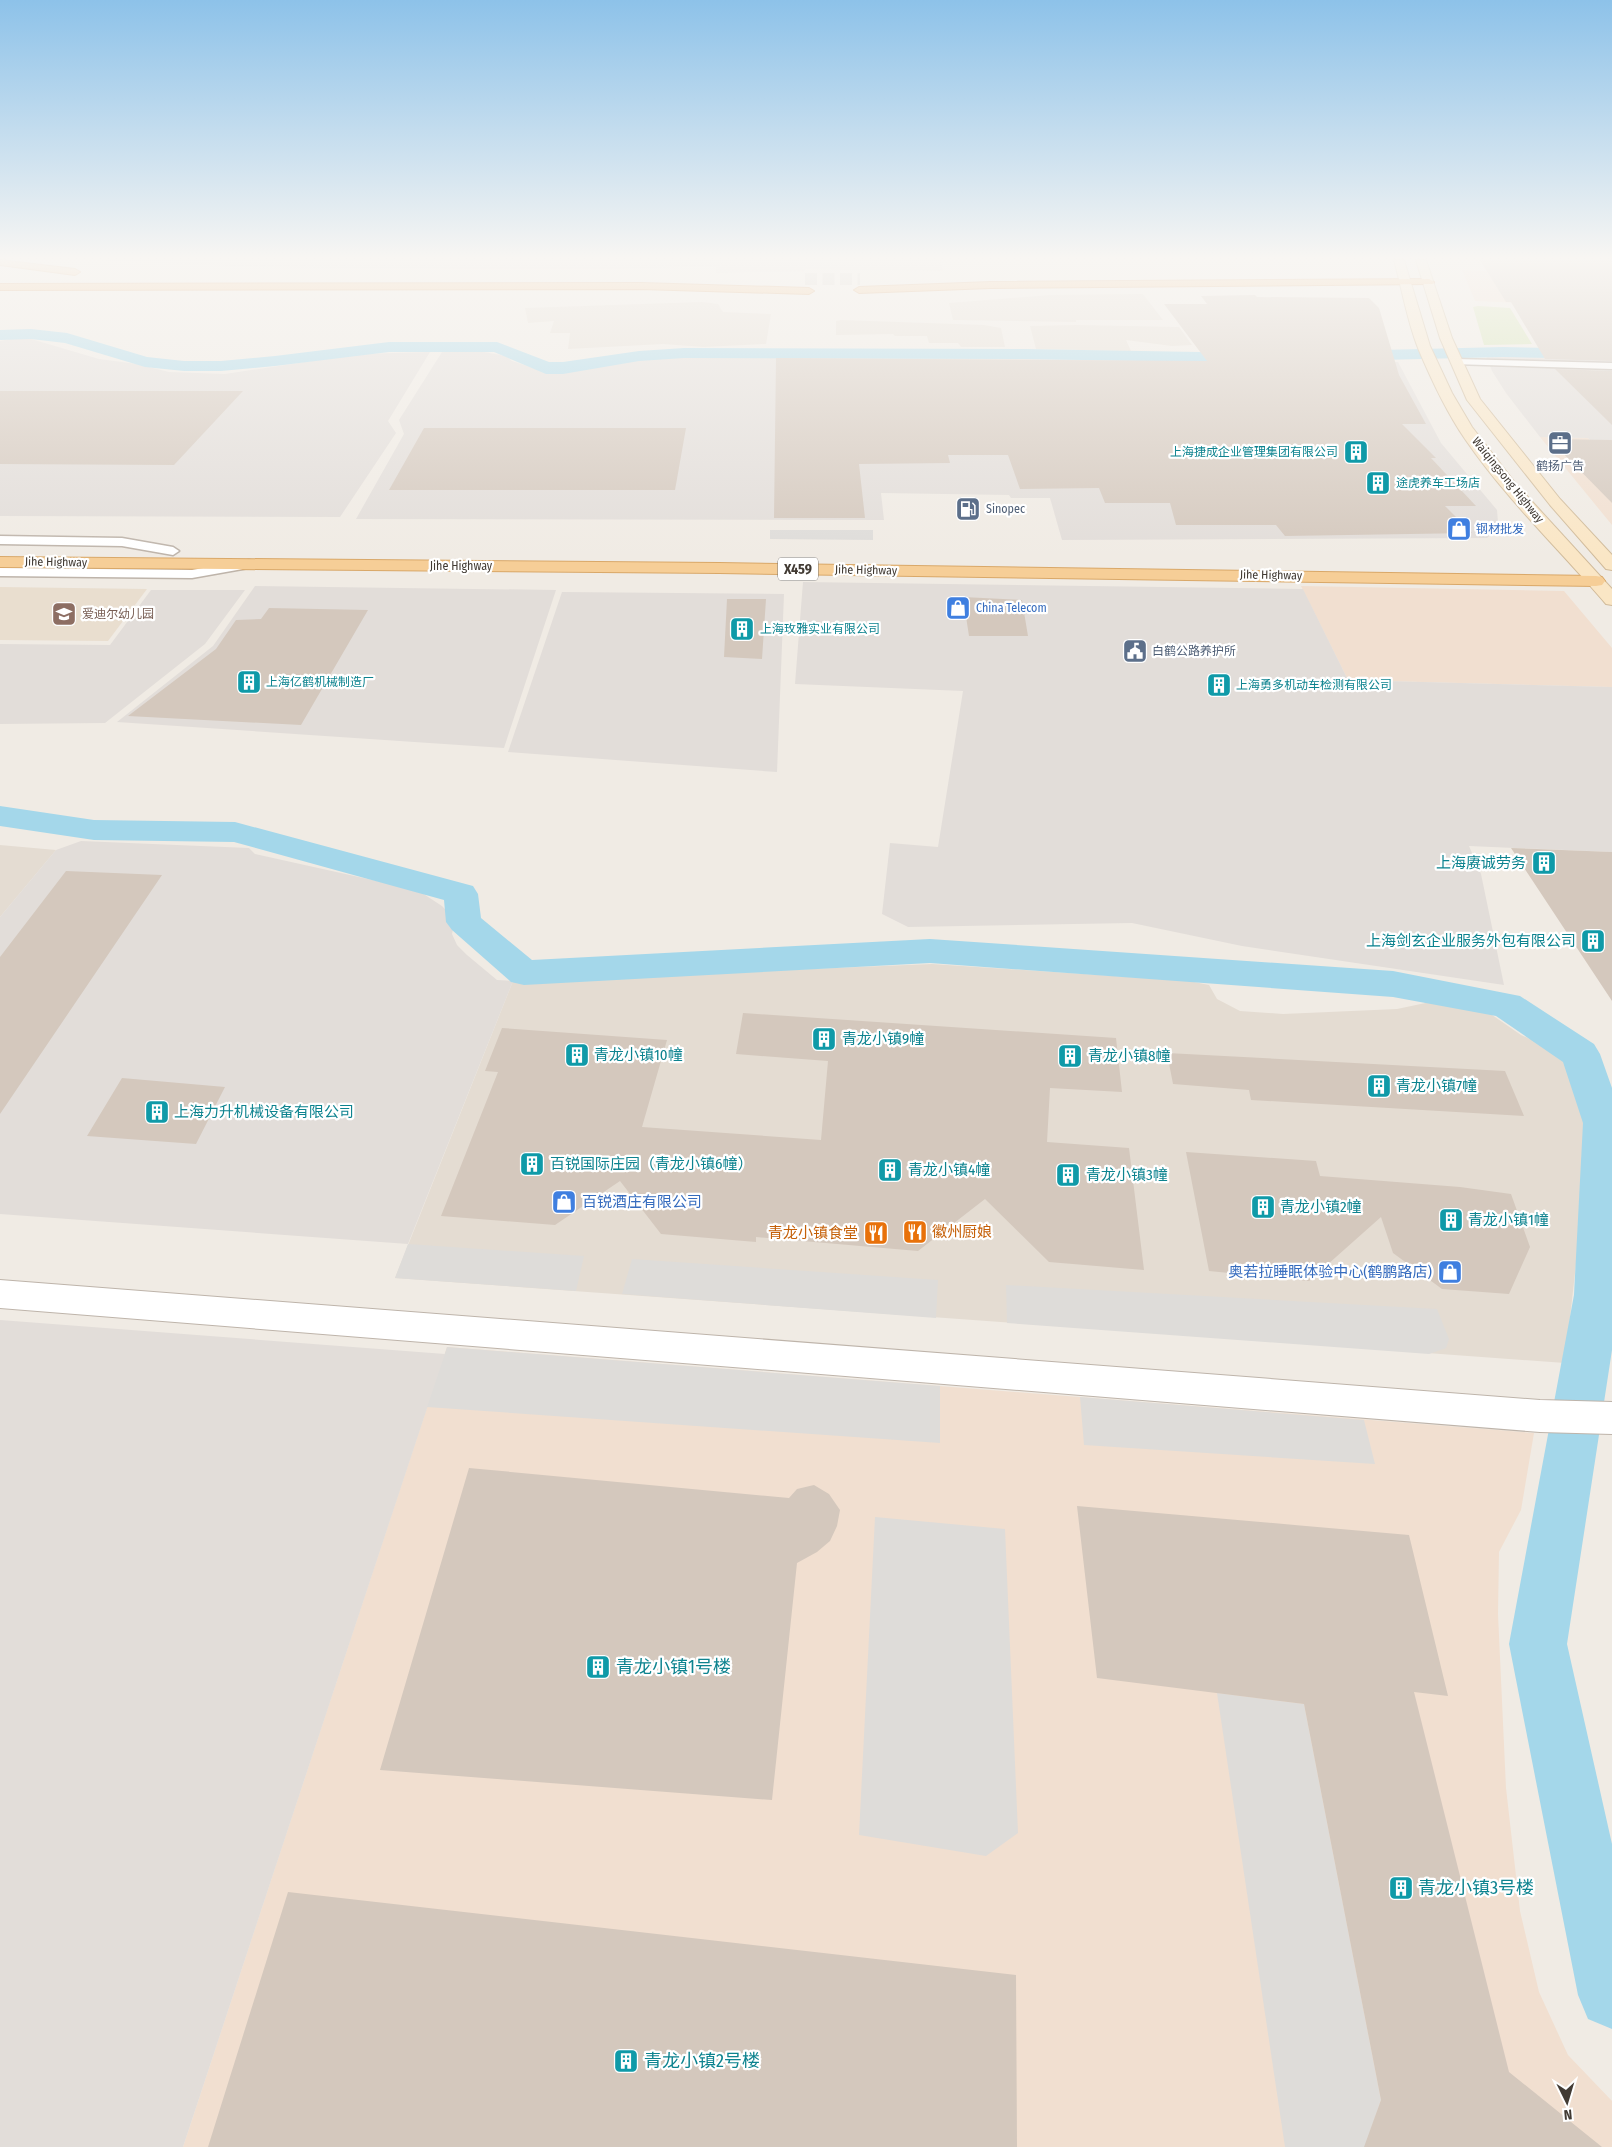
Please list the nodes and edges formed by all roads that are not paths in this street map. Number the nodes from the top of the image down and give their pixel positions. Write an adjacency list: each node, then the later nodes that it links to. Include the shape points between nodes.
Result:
1 (1430, 360): 11 (main road, Waiqingsong Highway, via 1478,447)
2 (1456, 362): 3 (lane); 12 (main road, Waiqingsong Highway, via 1474,400 1555,502)
3 (1610, 369)
4 (0, 540): 6 (lane, via 122,542)
5 (0, 549): 6 (main road, Jihe Highway / X459)
6 (174, 551): 7 (main road, Jihe Highway / X459)
7 (989, 556)
8 (0, 562): 9 (main road, Jihe Highway / X459)
9 (249, 564): 13 (lane, via 192,574); 14 (main road, Jihe Highway / X459)
10 (1512, 564): 11 (main road)
11 (1581, 565): 12 (main road); 14 (main road, Waiqingsong Highway)
12 (1612, 565)
13 (0, 572)
14 (1604, 581): 15 (main road, Waiqingsong Highway)
15 (1612, 600)
16 (0, 1294): 17 (street, via 1540,1416)
17 (1612, 1418)

